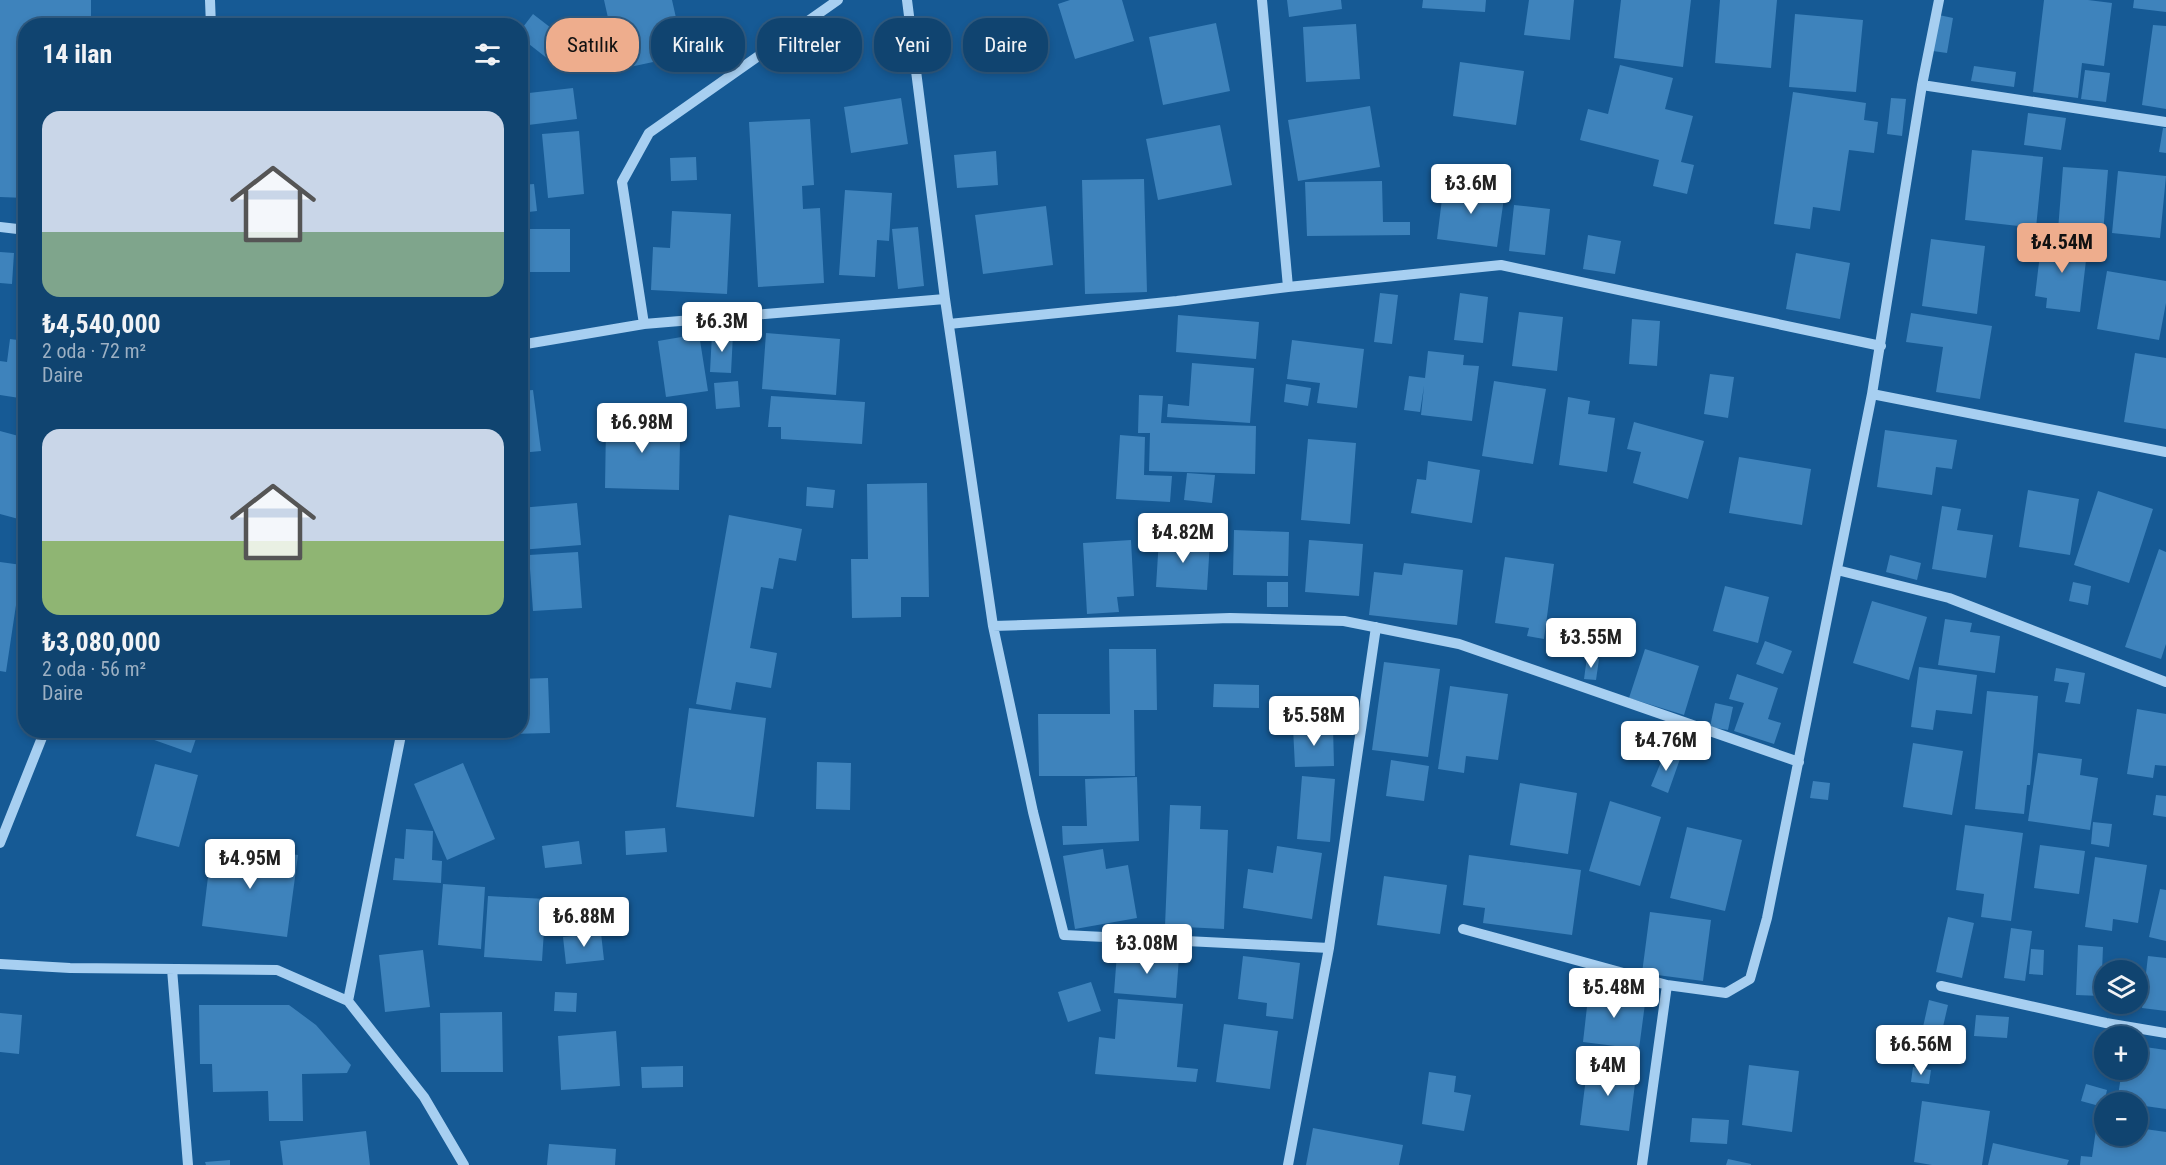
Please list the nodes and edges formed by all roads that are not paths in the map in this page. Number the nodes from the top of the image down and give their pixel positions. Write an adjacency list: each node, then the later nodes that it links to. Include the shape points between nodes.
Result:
1 (210, 0): 6 (street)
2 (838, 0): 13 (street, via 649,133 622,182)
3 (907, 0): 12 (street)
4 (1262, 0): 11 (street)
5 (1939, 0): 7 (street)
6 (211, 18)
7 (1922, 85): 8 (street); 16 (street)
8 (2166, 122)
9 (0, 227): 10 (street)
10 (18, 229)
11 (1288, 287): 14 (street); 16 (street, via 1501,265)
12 (945, 299): 13 (street); 14 (street)
13 (644, 324): 15 (street)
14 (949, 324): 20 (street)
15 (528, 344)
16 (1881, 346): 17 (street)
17 (1872, 394): 18 (street); 19 (street)
18 (2166, 452)
19 (1837, 570): 22 (street, via 1949,598); 25 (street)
20 (993, 626): 21 (street, via 1230,618 1344,621); 28 (street, via 1064,935)
21 (1376, 627): 25 (street, via 1458,644); 28 (street)
22 (2166, 682)
23 (42, 738): 26 (street)
24 (400, 738): 33 (street)
25 (1799, 762): 31 (street, via 1767,918 1750,979 1726,993)
26 (0, 843)
27 (1463, 929): 31 (street)
28 (1329, 948): 37 (street)
29 (0, 964): 30 (street)
30 (172, 969): 33 (street, via 277,970); 35 (street)
31 (1667, 985): 38 (street)
32 (1941, 986): 34 (street)
33 (348, 1001): 36 (street, via 424,1097)
34 (2166, 1033)
35 (188, 1165)
36 (464, 1165)
37 (1288, 1165)
38 (1642, 1165)

